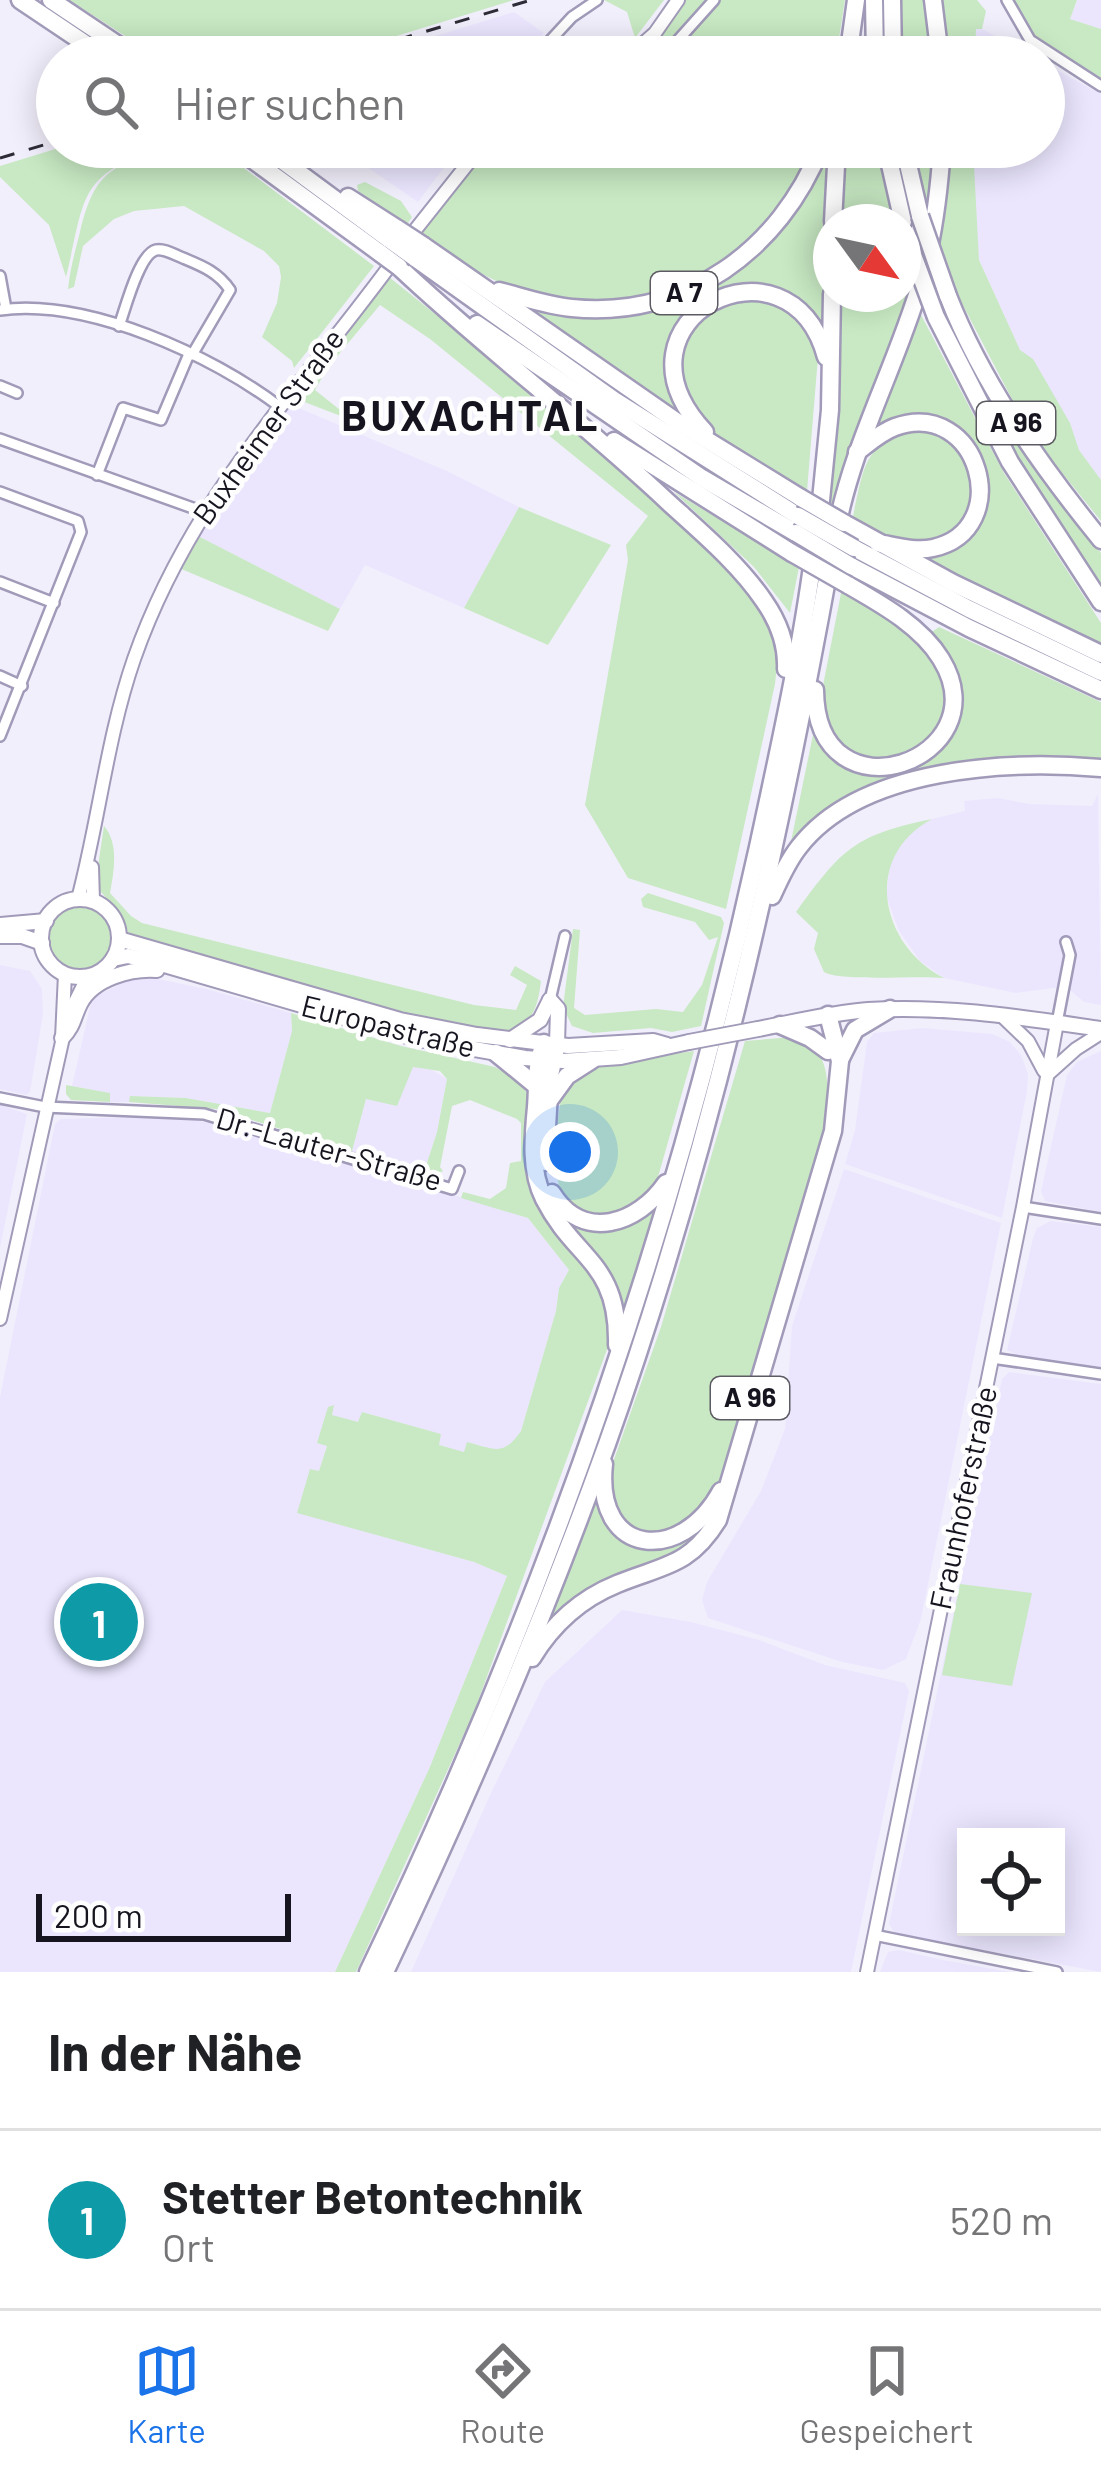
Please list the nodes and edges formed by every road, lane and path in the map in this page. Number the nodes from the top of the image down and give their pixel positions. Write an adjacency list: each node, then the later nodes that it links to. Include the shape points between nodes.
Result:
1 (20, 0): 11 (highway)
2 (51, 0): 12 (highway)
3 (597, 0): 13 (street)
4 (677, 0): 14 (street)
5 (714, 0): 15 (street)
6 (856, 0): 16 (highway)
7 (874, 0): 17 (highway)
8 (892, 0): 18 (highway)
9 (933, 0): 19 (highway)
10 (1007, 0): 20 (street)
11 (74, 36)
12 (105, 36)
13 (554, 36)
14 (652, 36)
15 (682, 36)
16 (851, 36)
17 (875, 36)
18 (893, 36)
19 (937, 36)
20 (1028, 36)
21 (1065, 63): 22 (street)
22 (1101, 86)
23 (270, 168): 34 (highway, A 7)
24 (292, 168): 34 (highway, A 7)
25 (462, 168): 47 (street, Buxheimer Straße)
26 (811, 168): 39 (highway, A 7, via 770,233 681,294 578,309)
27 (836, 168): 31 (highway)
28 (892, 168): 32 (highway)
29 (905, 168): 33 (highway, A 96)
30 (940, 168): 50 (highway, via 920,285)
31 (834, 204)
32 (902, 204)
33 (907, 204)
34 (390, 241): 36 (highway, A 7, bridge); 36 (highway, A 7, bridge)
35 (921, 247): 56 (highway, A 96, bridge, via 1001,402)
36 (413, 257): 39 (highway, A 7); 48 (highway, via 456,320); 55 (highway, A 7, via 603,413)
37 (921, 267): 60 (highway, bridge, via 936,317 1010,462)
38 (0, 276): 40 (street)
39 (483, 286): 51 (highway, A 7)
40 (3, 310): 42 (street, via 69,312)
41 (832, 312): 44 (highway)
42 (119, 326): 43 (street); 43 (street, via 142,262 160,249 206,268 230,290)
43 (190, 355): 47 (street); 52 (street, via 161,420 123,408)
44 (831, 381): 51 (highway, via 822,340 775,296 750,291 715,299 686,324 672,366 683,405); 68 (highway, via 809,590)
45 (0, 386): 46 (street)
46 (17, 393)
47 (280, 407): 54 (street, Buxheimer Straße)
48 (573, 415): 62 (highway, bridge, via 902,619 940,657 952,695 938,741 918,759 888,768 840,753 818,722); 68 (highway, via 766,603 785,646)
49 (0, 440): 52 (street)
50 (856, 453): 57 (highway, via 892,428 923,424 960,440 979,472 977,507 954,538 925,549); 62 (highway)
51 (748, 466): 55 (highway)
52 (97, 475): 54 (street)
53 (0, 492): 61 (street, via 78,521)
54 (204, 512): 72 (street, Buxheimer Straße, via 134,658 112,737)
55 (798, 516): 58 (highway, A 7, bridge); 58 (highway, bridge)
56 (1101, 540)
57 (878, 543): 58 (highway); 63 (highway)
58 (854, 548): 64 (highway, A 7); 67 (highway, A 7, via 968,628)
59 (0, 582): 61 (street)
60 (1101, 602)
61 (54, 603): 66 (street)
62 (814, 650): 71 (highway)
63 (1101, 654)
64 (1101, 672)
65 (0, 676): 66 (street)
66 (22, 686): 69 (street)
67 (1101, 690)
68 (782, 732): 71 (highway)
69 (0, 736)
70 (1101, 768): 71 (highway, via 1012,766 862,798 800,845)
71 (760, 897): 78 (highway)
72 (86, 900): 73 (main road, via 56,908); 77 (main road, via 112,916)
73 (46, 921): 74 (main road); 80 (main road)
74 (0, 925)
75 (0, 936): 80 (main road)
76 (565, 936): 85 (street)
77 (119, 939): 81 (main road); 94 (main road, Europastraße)
78 (745, 939): 103 (highway); 111 (highway, A 96, via 692,1170)
79 (1066, 942): 90 (street)
80 (42, 943): 83 (main road)
81 (112, 959): 82 (main road, Europastraße); 84 (main road)
82 (192, 973): 93 (main road, via 137,969 116,976 85,998); 94 (main road, Europastraße, via 418,1039)
83 (65, 974): 84 (main road); 93 (street)
84 (88, 976): 93 (street)
85 (550, 1000): 89 (main road); 94 (main road, via 540,1020); 95 (main road)
86 (890, 1009): 87 (main road, Europastraße); 88 (main road, Europastraße); 97 (highway, via 855,1030)
87 (828, 1016): 91 (main road, Europastraße); 97 (highway, A 96)
88 (1002, 1016): 90 (main road, Europastraße); 98 (street, via 1034,1048)
89 (559, 1020): 95 (main road); 96 (main road)
90 (1057, 1023): 92 (main road, Europastraße); 98 (street, Fraunhoferstraße)
91 (780, 1024): 96 (main road, Europastraße, bridge, via 656,1052); 97 (highway)
92 (1101, 1031): 98 (street)
93 (62, 1038): 102 (street)
94 (503, 1047): 95 (main road, Europastraße); 99 (highway)
95 (548, 1052): 96 (main road, Europastraße); 99 (highway); 101 (highway)
96 (595, 1052): 101 (highway)
97 (834, 1056): 111 (highway, A 96, via 824,1150 719,1495 689,1531 643,1541 623,1532 604,1505); 112 (highway, via 833,1131 718,1520 682,1559 600,1592 561,1619)
98 (1046, 1076): 105 (street, Fraunhoferstraße)
99 (534, 1084): 109 (highway, via 537,1181 608,1284)
100 (0, 1098): 102 (street)
101 (547, 1102): 103 (highway, via 547,1178 556,1200 579,1219 630,1219)
102 (45, 1107): 104 (street, Dr.-Lauter-Straße, via 204,1114 452,1189); 107 (street)
103 (677, 1167): 109 (highway)
104 (459, 1171)
105 (1023, 1207): 106 (street); 108 (street, Fraunhoferstraße)
106 (1101, 1219)
107 (0, 1319)
108 (992, 1358): 110 (street); 113 (street, Fraunhoferstraße)
109 (616, 1364): 114 (highway, via 504,1667)
110 (1101, 1374)
111 (606, 1445): 112 (highway, A 96)
112 (496, 1727): 115 (highway, A 96)
113 (874, 1935): 116 (street, Fraunhoferstraße); 117 (street)
114 (368, 1972)
115 (385, 1972)
116 (866, 1972)
117 (1057, 1972)

